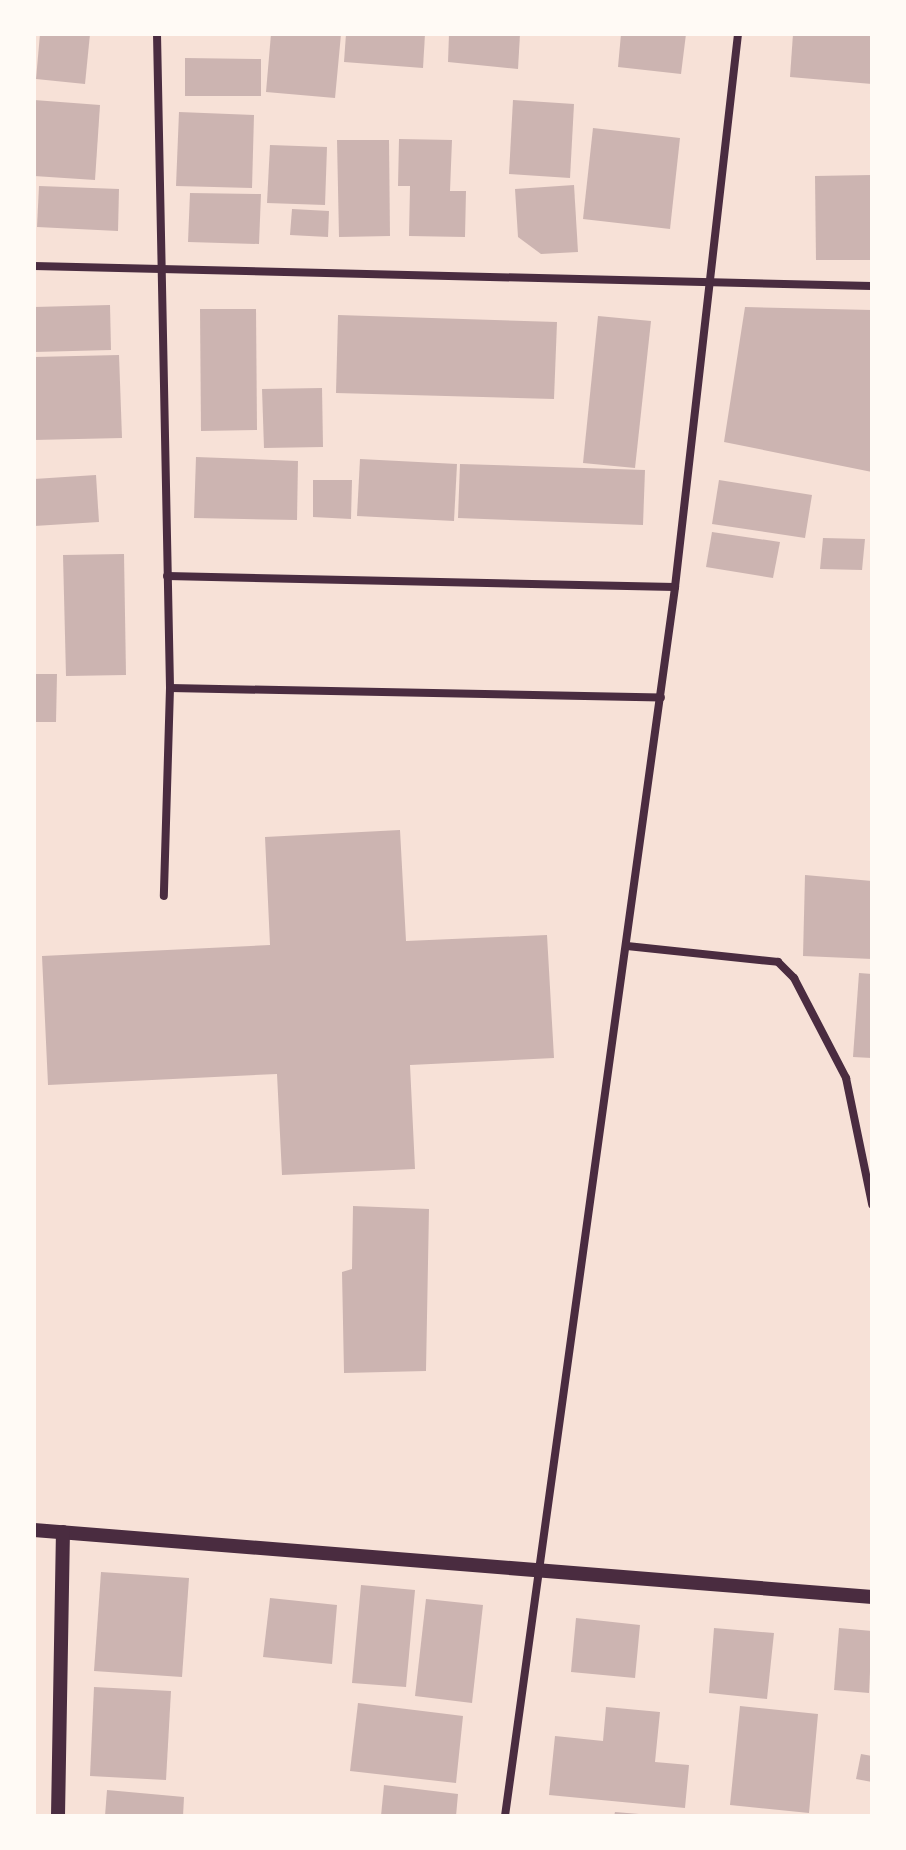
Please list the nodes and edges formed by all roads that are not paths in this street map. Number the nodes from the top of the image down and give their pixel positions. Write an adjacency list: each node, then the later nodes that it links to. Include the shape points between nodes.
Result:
1 (157, 34): 4 (street)
2 (738, 34): 5 (street)
3 (34, 266): 4 (street)
4 (160, 272): 5 (street); 7 (street)
5 (707, 281): 6 (street); 8 (street)
6 (872, 286)
7 (167, 576): 8 (street); 9 (street)
8 (675, 587): 10 (street)
9 (170, 688): 10 (street); 11 (street)
10 (661, 697): 12 (street)
11 (164, 896)
12 (627, 946): 13 (street, via 778,962 794,978 846,1078); 16 (street)
13 (872, 1204)
14 (34, 1530): 15 (street)
15 (63, 1532): 16 (street); 18 (street)
16 (535, 1571): 17 (street); 19 (street)
17 (872, 1597)
18 (58, 1816)
19 (505, 1816)

